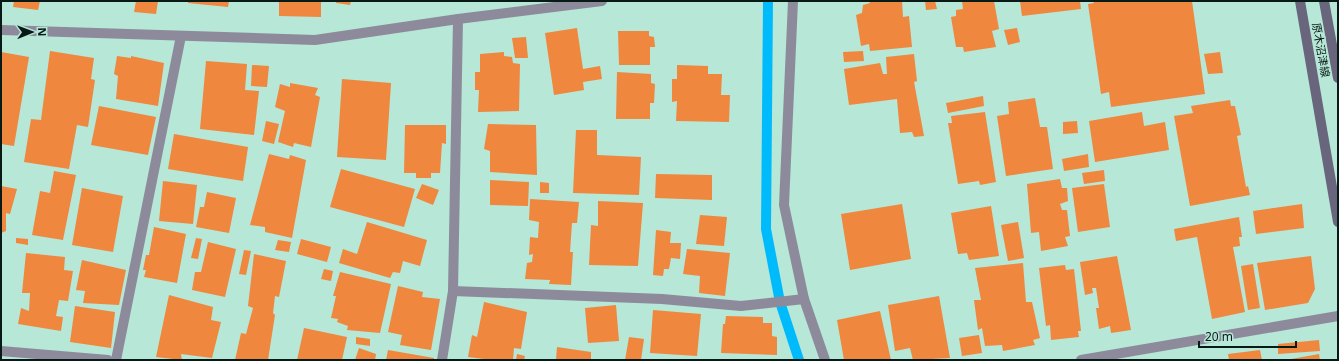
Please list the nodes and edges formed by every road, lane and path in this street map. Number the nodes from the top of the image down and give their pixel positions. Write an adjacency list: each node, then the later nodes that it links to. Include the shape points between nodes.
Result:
1 (602, 1): 5 (street)
2 (793, 1): 11 (street, via 784,205)
3 (1300, 1): 9 (main road, 原木沼津線)
4 (1324, 1): 8 (main road, 原木沼津線)
5 (458, 18): 7 (street, via 315,40); 10 (street)
6 (1, 30): 7 (street)
7 (181, 36): 15 (street)
8 (1338, 78)
9 (1338, 222)
10 (453, 291): 11 (street, via 662,299 741,306); 16 (street)
11 (804, 299): 17 (street)
12 (1338, 316): 18 (street)
13 (1, 351): 14 (street)
14 (108, 360)
15 (116, 360)
16 (442, 360)
17 (825, 360)
18 (1082, 360)

